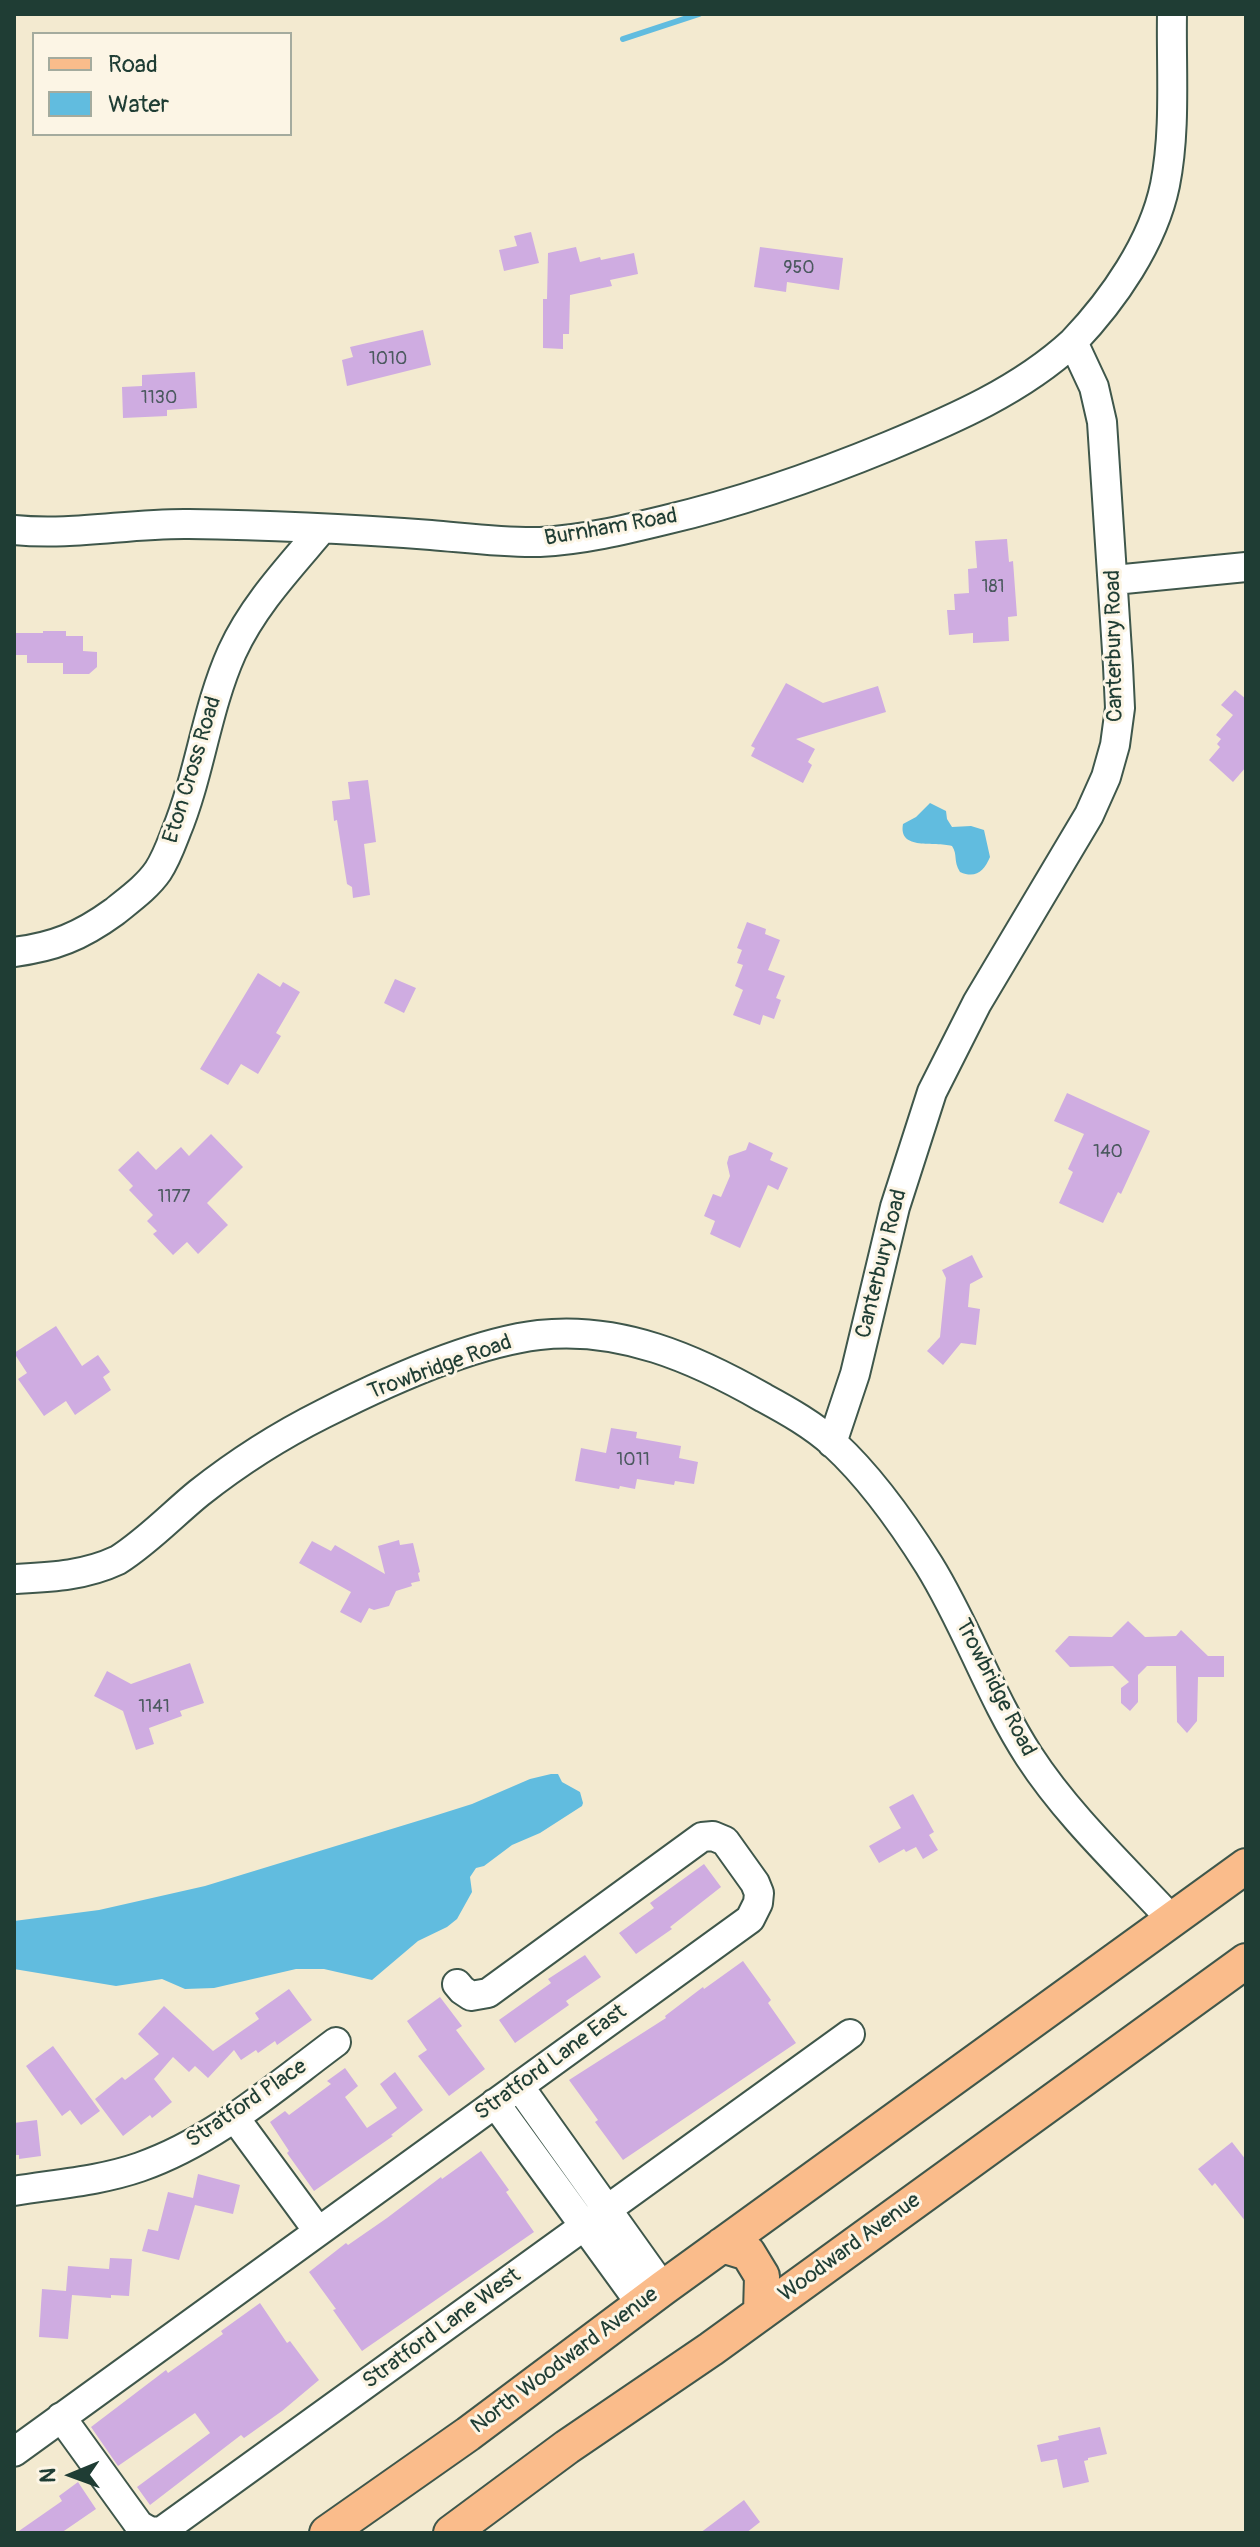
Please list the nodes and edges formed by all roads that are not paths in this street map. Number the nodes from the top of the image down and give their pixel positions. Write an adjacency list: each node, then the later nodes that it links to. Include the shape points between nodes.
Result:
1 (1172, 14): 2 (street, via 1170,146 1162,198 1119,284)
2 (1073, 342): 4 (street, Burnham Road, via 1013,386 939,424 819,473 708,510 553,541); 6 (street, Canterbury Road, via 1094,387 1102,422)
3 (14, 530): 4 (street, Burnham Road, via 189,524)
4 (321, 530): 7 (street, Eton Cross Road, via 254,611 232,653 186,806 158,871 132,898 78,935)
5 (1246, 567): 6 (street)
6 (1114, 580): 8 (street, Canterbury Road, via 1120,708 1106,777 932,1092 895,1207 855,1374)
7 (14, 952)
8 (832, 1443): 9 (street, Trowbridge Road, via 750,1390 672,1353 597,1335 526,1337 436,1364 313,1419 219,1477 129,1553 104,1567); 11 (street, Trowbridge Road, via 887,1505 930,1567 1037,1768)
9 (14, 1579)
10 (1246, 1866): 11 (main road)
11 (1172, 1920): 23 (main road, North Woodward Avenue)
12 (1243, 1970): 25 (main road, Woodward Avenue)
13 (457, 1984): 16 (street, Stratford Lane East, via 471,1996 488,1993 702,1837 725,1841 755,1883 758,1903 750,1919)
14 (850, 2034): 20 (street, Stratford Lane West)
15 (336, 2042): 18 (street, Stratford Place)
16 (519, 2086): 17 (street, Stratford Lane East); 20 (street)
17 (495, 2103): 21 (street); 22 (street, Stratford Lane East)
18 (235, 2118): 19 (street, Stratford Place, via 140,2167); 22 (street)
19 (14, 2191)
20 (607, 2210): 21 (street, Stratford Lane West); 24 (street)
21 (584, 2226): 24 (street); 26 (street, Stratford Lane West, via 162,2531 139,2525)
22 (318, 2231): 26 (street, Stratford Lane East)
23 (722, 2245): 24 (main road, North Woodward Avenue); 25 (main road, via 748,2253 762,2276)
24 (652, 2296): 28 (main road, North Woodward Avenue)
25 (761, 2313): 29 (main road, Woodward Avenue)
26 (61, 2417): 27 (street, Stratford Lane East)
27 (14, 2452)
28 (327, 2533)
29 (451, 2533)

